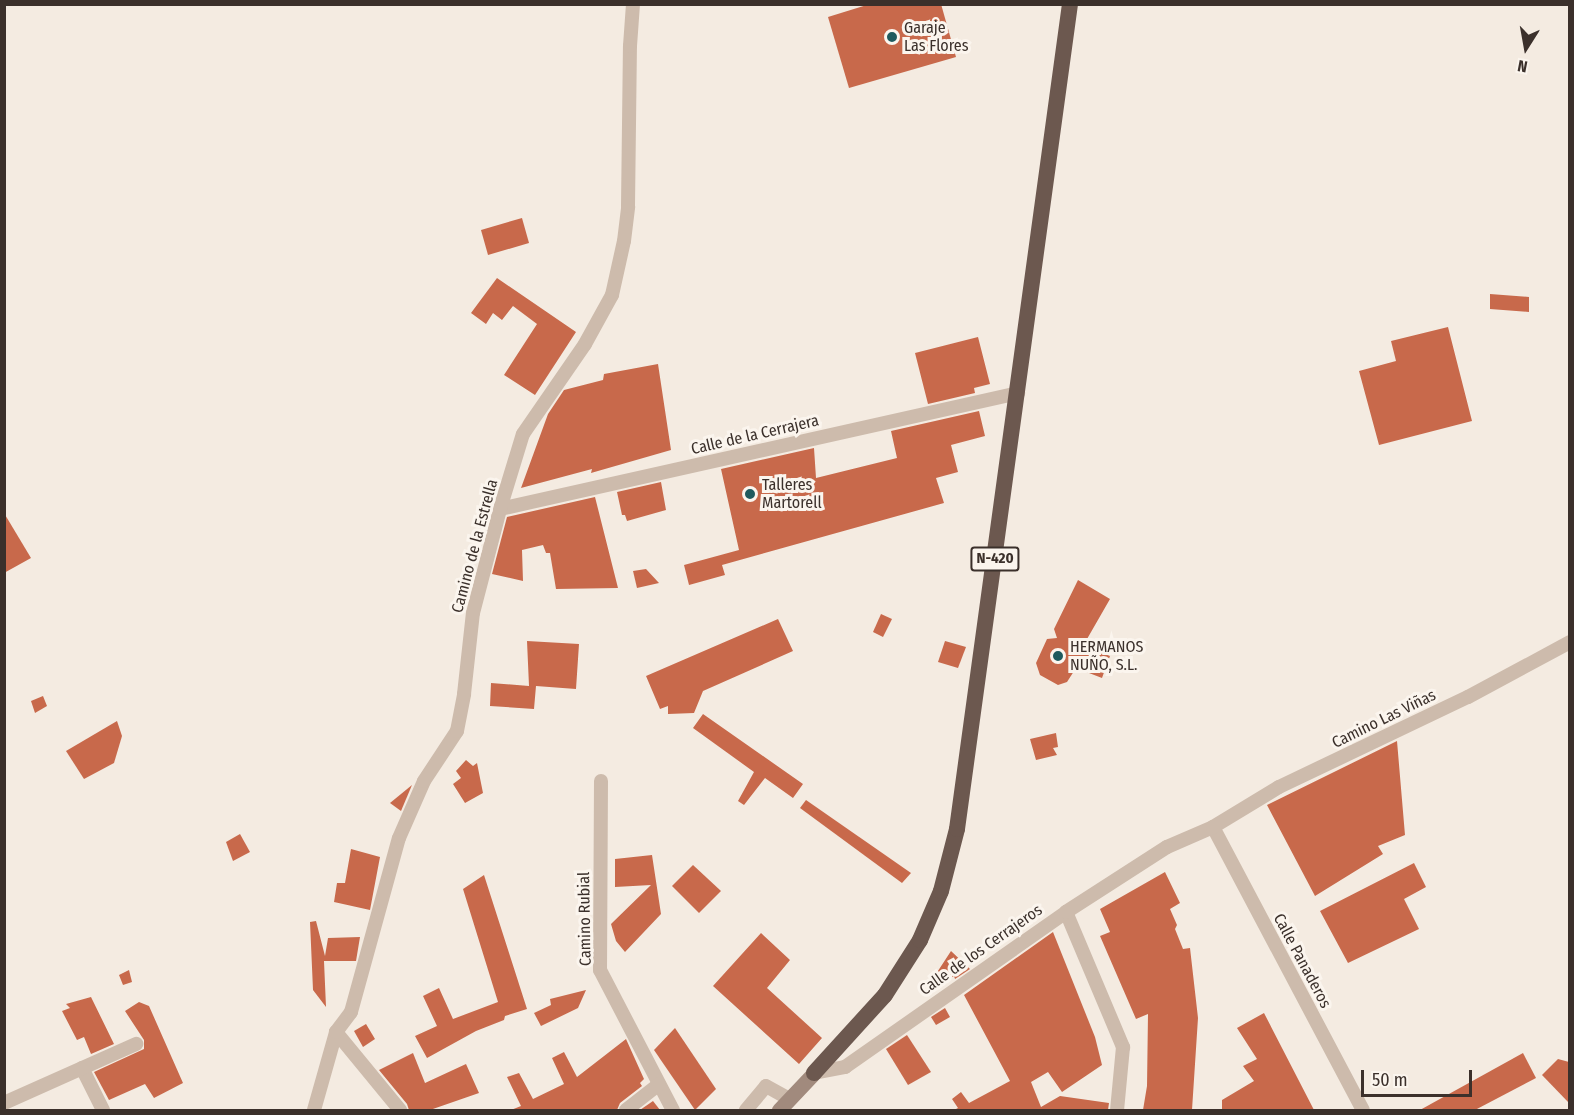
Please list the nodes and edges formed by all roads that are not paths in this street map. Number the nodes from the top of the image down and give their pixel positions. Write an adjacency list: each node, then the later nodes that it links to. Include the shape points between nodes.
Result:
1 (633, 4): 4 (street, Camino de la Estrella, via 628,206 612,295 585,344 524,434)
2 (1070, 4): 3 (highway, N-420)
3 (1018, 393): 4 (street, Calle de la Cerrajera); 12 (highway, N-420, via 957,829 941,891 920,940 885,995)
4 (500, 509): 9 (street, Camino de la Estrella, via 473,613 457,731 424,781 399,838 351,1012)
5 (1569, 642): 7 (street, Camino Las Viñas, via 1468,697 1279,787)
6 (601, 781): 13 (street, Camino Rubial, via 600,970)
7 (1213, 827): 8 (street, Calle de los Cerrajeros, via 1167,847); 23 (street, Calle Panaderos)
8 (1066, 912): 12 (street, Calle de los Cerrajeros, via 845,1067); 22 (street, via 1123,1047)
9 (336, 1032): 17 (street, Camino de la Estrella); 18 (street)
10 (136, 1044): 11 (street)
11 (82, 1068): 14 (street); 16 (street)
12 (814, 1073): 15 (main road)
13 (658, 1085): 19 (street); 20 (street, Camino Rubial)
14 (4, 1103)
15 (784, 1105): 21 (street, via 766,1086)
16 (103, 1110)
17 (314, 1110)
18 (400, 1110)
19 (626, 1110)
20 (674, 1110)
21 (746, 1110)
22 (1117, 1110)
23 (1362, 1110)

